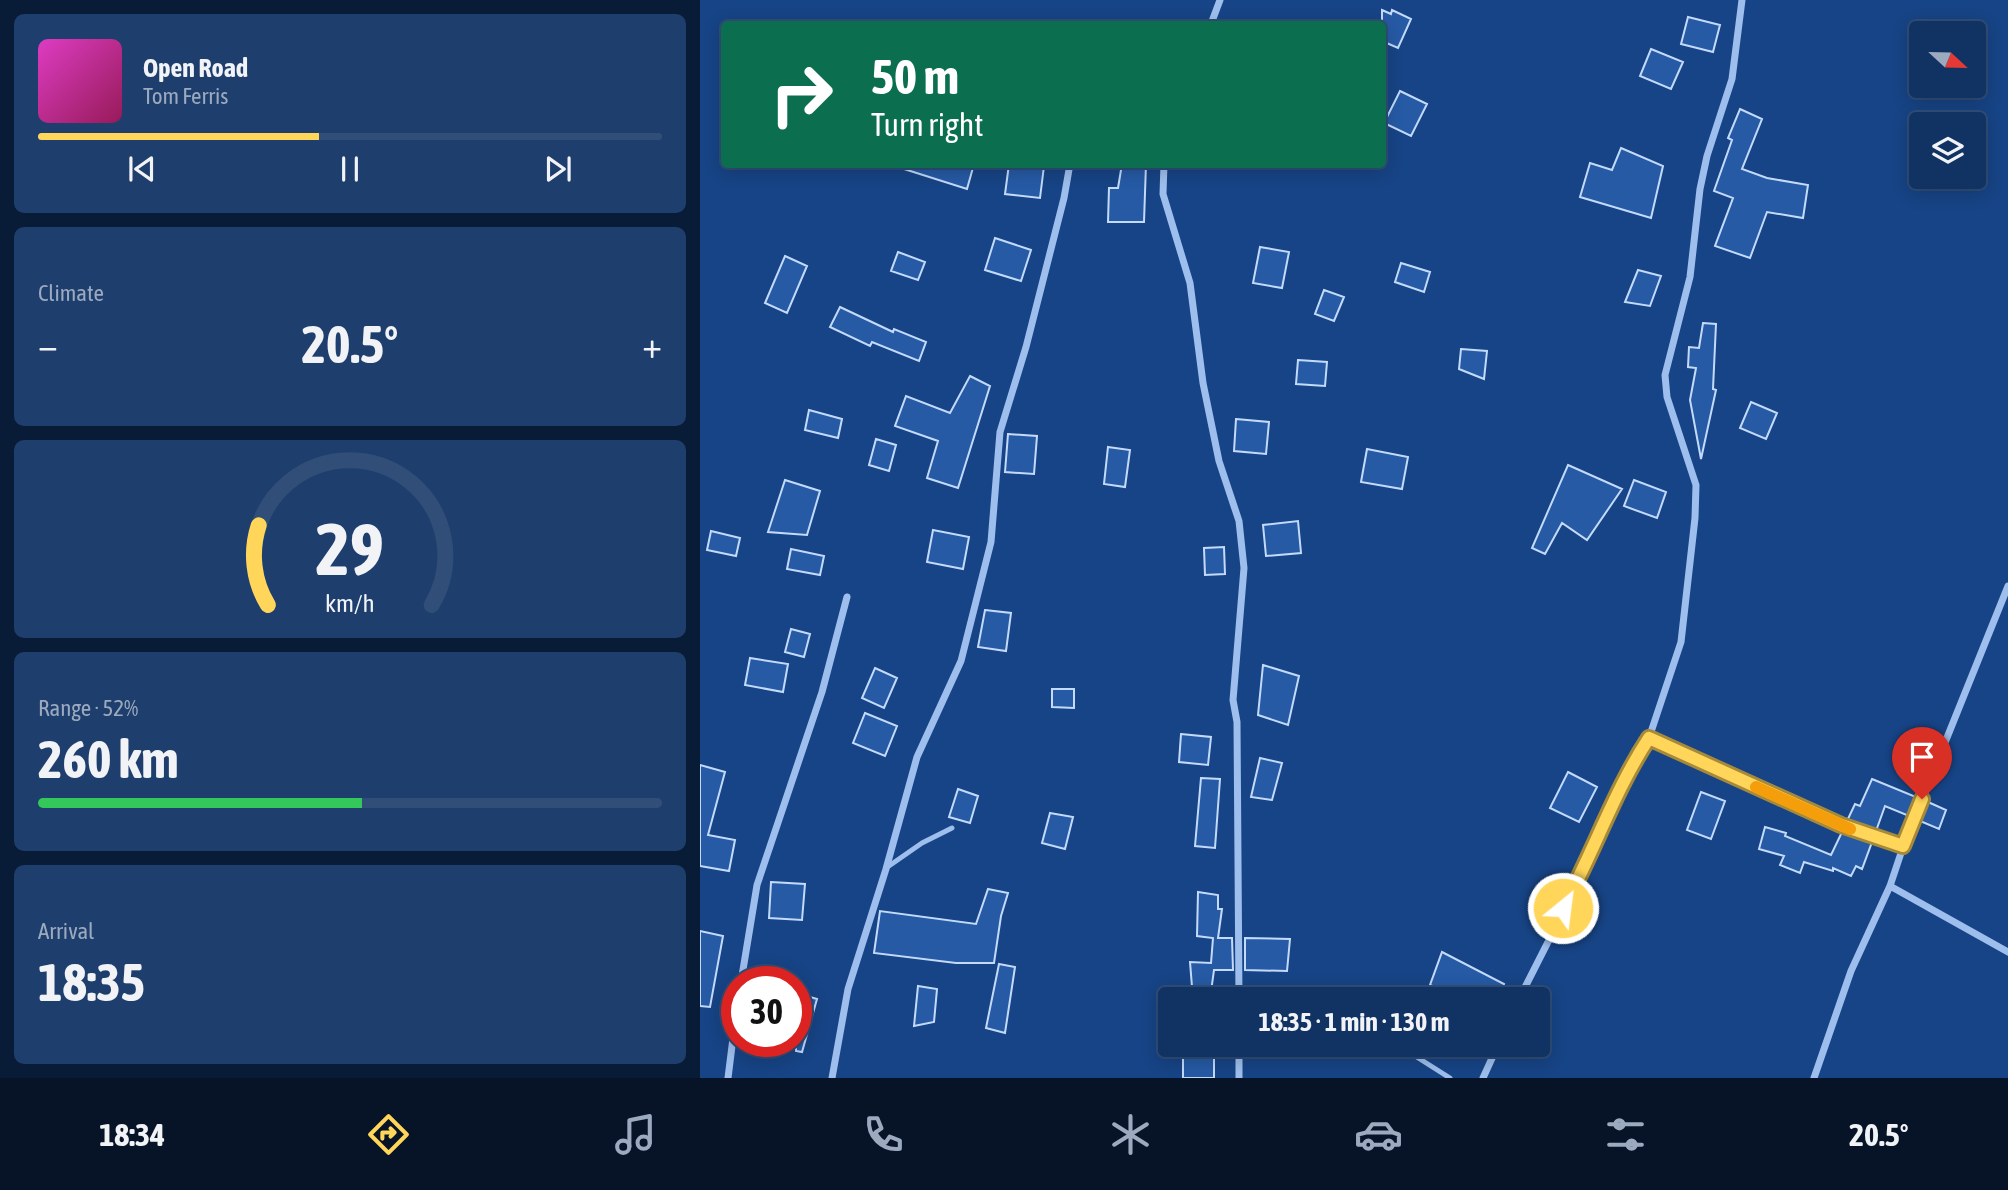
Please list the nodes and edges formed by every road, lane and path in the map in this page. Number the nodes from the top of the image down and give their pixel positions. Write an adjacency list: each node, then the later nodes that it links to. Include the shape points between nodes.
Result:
1 (1220, 0): 3 (street)
2 (1742, 0): 8 (street, via 1732,79 1707,156 1690,277 1665,375 1667,397 1696,485 1695,518 1681,642)
3 (1212, 21)
4 (1069, 168): 11 (street, via 1000,432 991,542 961,661 917,757)
5 (1164, 168): 15 (street, via 1163,194 1190,283 1203,383 1219,461 1239,521 1244,568 1233,700 1237,722)
6 (2008, 586): 10 (street)
7 (847, 597): 14 (street, via 822,692 757,885)
8 (1649, 738): 10 (street, via 1841,825); 16 (street, via 1630,767)
9 (952, 828): 11 (lane)
10 (1903, 846): 12 (street)
11 (886, 869): 22 (street, via 848,989)
12 (1890, 886): 13 (street); 26 (street, via 1851,971)
13 (2008, 952)
14 (744, 966)
15 (1239, 987)
16 (1525, 987)
17 (731, 1057): 21 (street)
18 (1239, 1057): 23 (street)
19 (1414, 1057): 24 (lane)
20 (1493, 1057): 25 (street)
21 (729, 1078)
22 (832, 1078)
23 (1239, 1078)
24 (1450, 1078)
25 (1483, 1078)
26 (1814, 1078)

